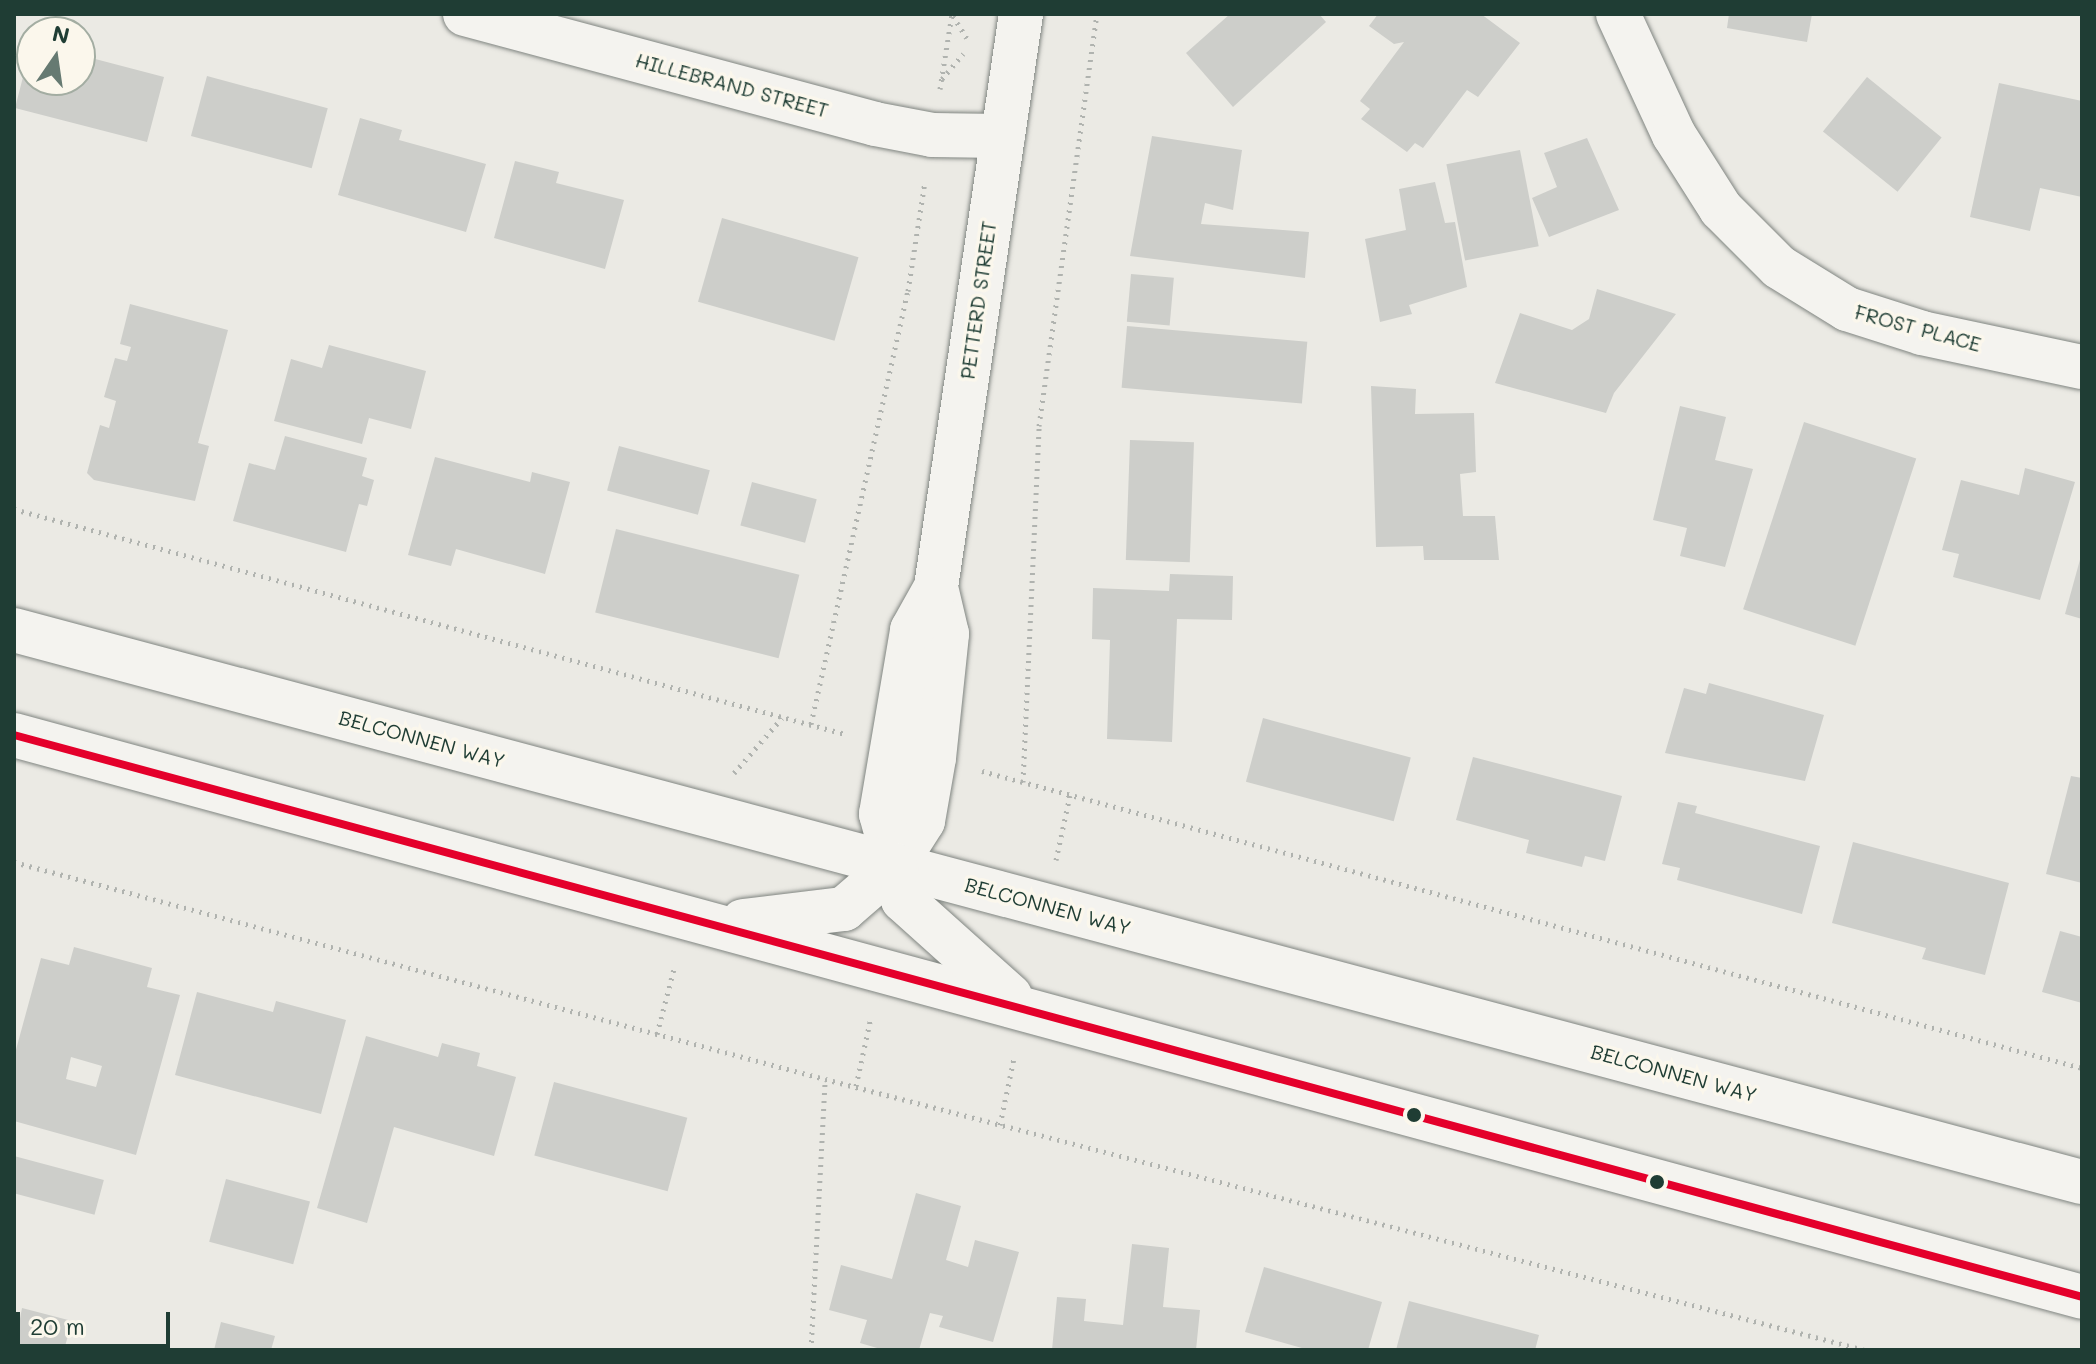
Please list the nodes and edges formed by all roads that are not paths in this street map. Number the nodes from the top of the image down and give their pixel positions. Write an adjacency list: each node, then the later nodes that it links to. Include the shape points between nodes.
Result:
1 (465, 14): 4 (main road, HILLEBRAND STREET, via 875,124 932,135)
2 (1021, 14): 4 (main road, PETTERD STREET)
3 (1618, 14): 5 (main road, FROST PLACE, via 1674,135 1705,184 1779,267 1847,309 1922,333)
4 (1003, 136): 6 (main road, PETTERD STREET)
5 (2082, 367)
6 (936, 587): 9 (main road, PETTERD STREET, via 912,630 881,814); 9 (main road, PETTERD STREET, via 947,634 934,758 923,821)
7 (14, 630): 9 (main road, BELCONNEN WAY)
8 (14, 735): 10 (main road)
9 (895, 865): 10 (main road, via 844,909); 11 (main road, via 903,900); 12 (main road, BELCONNEN WAY)
10 (716, 924): 11 (main road)
11 (1025, 1008): 13 (main road)
12 (2072, 1177)
13 (2082, 1297)

